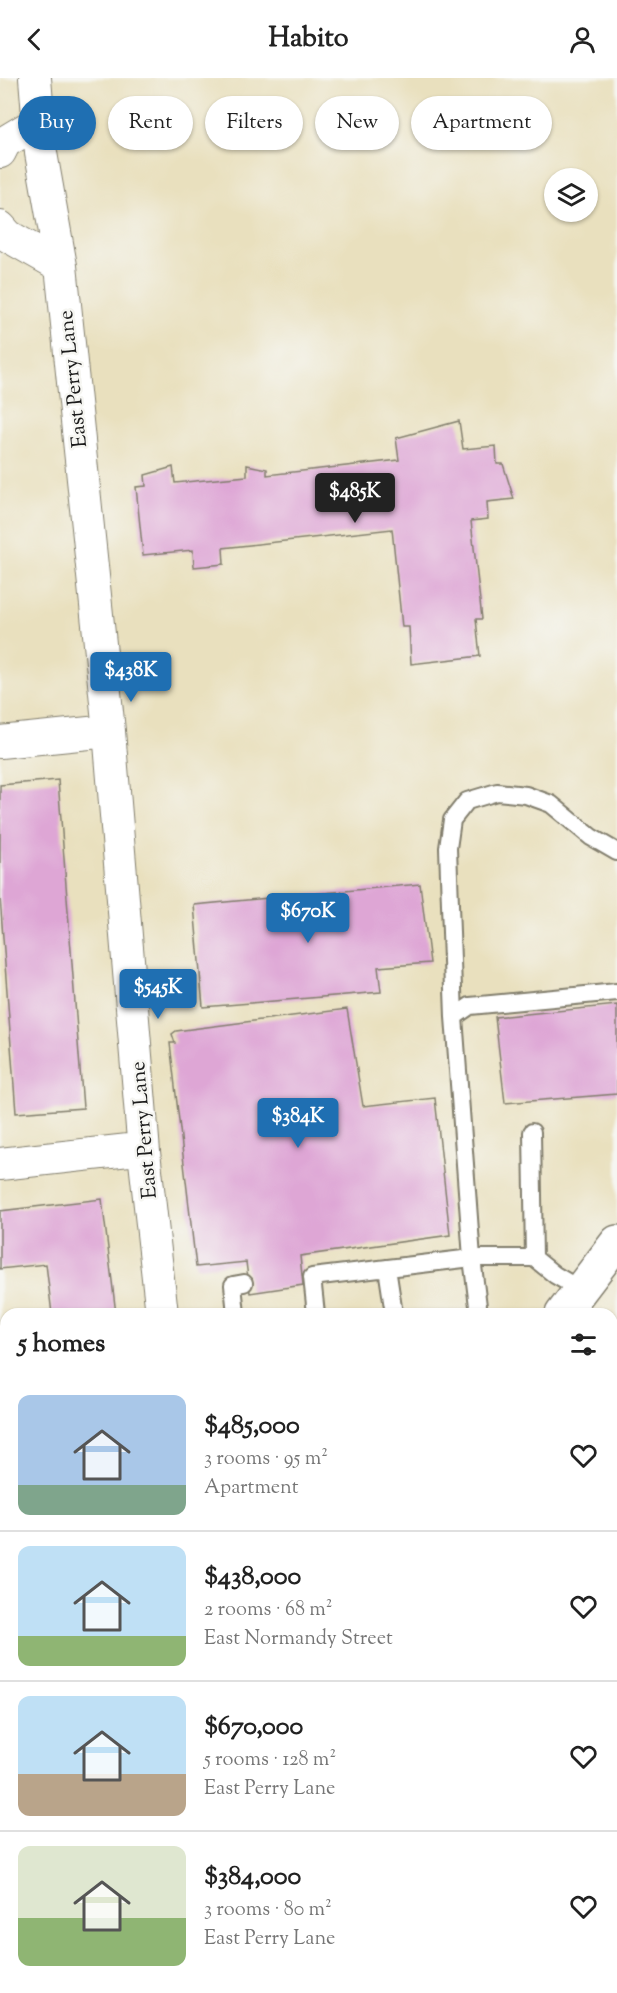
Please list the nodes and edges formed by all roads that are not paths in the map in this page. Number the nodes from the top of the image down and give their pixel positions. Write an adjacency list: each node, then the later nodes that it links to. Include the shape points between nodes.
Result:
1 (35, 78): 2 (street, East Perry Lane)
2 (36, 96)
3 (18, 135): 4 (street)
4 (2, 145)
5 (41, 150): 7 (street, East Perry Lane)
6 (0, 227): 7 (street, via 8,236)
7 (61, 266): 8 (street, East Perry Lane)
8 (109, 731): 9 (street); 14 (street, East Perry Lane)
9 (0, 742)
10 (617, 852): 12 (lane, via 591,837 551,804 526,795 498,792 467,801 452,820 448,848)
11 (617, 992): 12 (lane, via 470,1006)
12 (454, 1017): 17 (lane)
13 (532, 1132): 18 (lane)
14 (144, 1152): 15 (street, via 138,1149); 22 (street, East Perry Lane)
15 (0, 1164)
16 (617, 1242): 21 (main road)
17 (472, 1258): 18 (lane); 19 (lane); 26 (lane)
18 (534, 1258): 21 (lane, via 555,1275)
19 (387, 1268): 24 (lane, via 312,1277); 25 (lane)
20 (244, 1283): 23 (lane, via 233,1285)
21 (572, 1302)
22 (161, 1308)
23 (235, 1308)
24 (315, 1308)
25 (393, 1308)
26 (478, 1308)
27 (0, 1459): 28 (lane)
28 (0, 1472)

